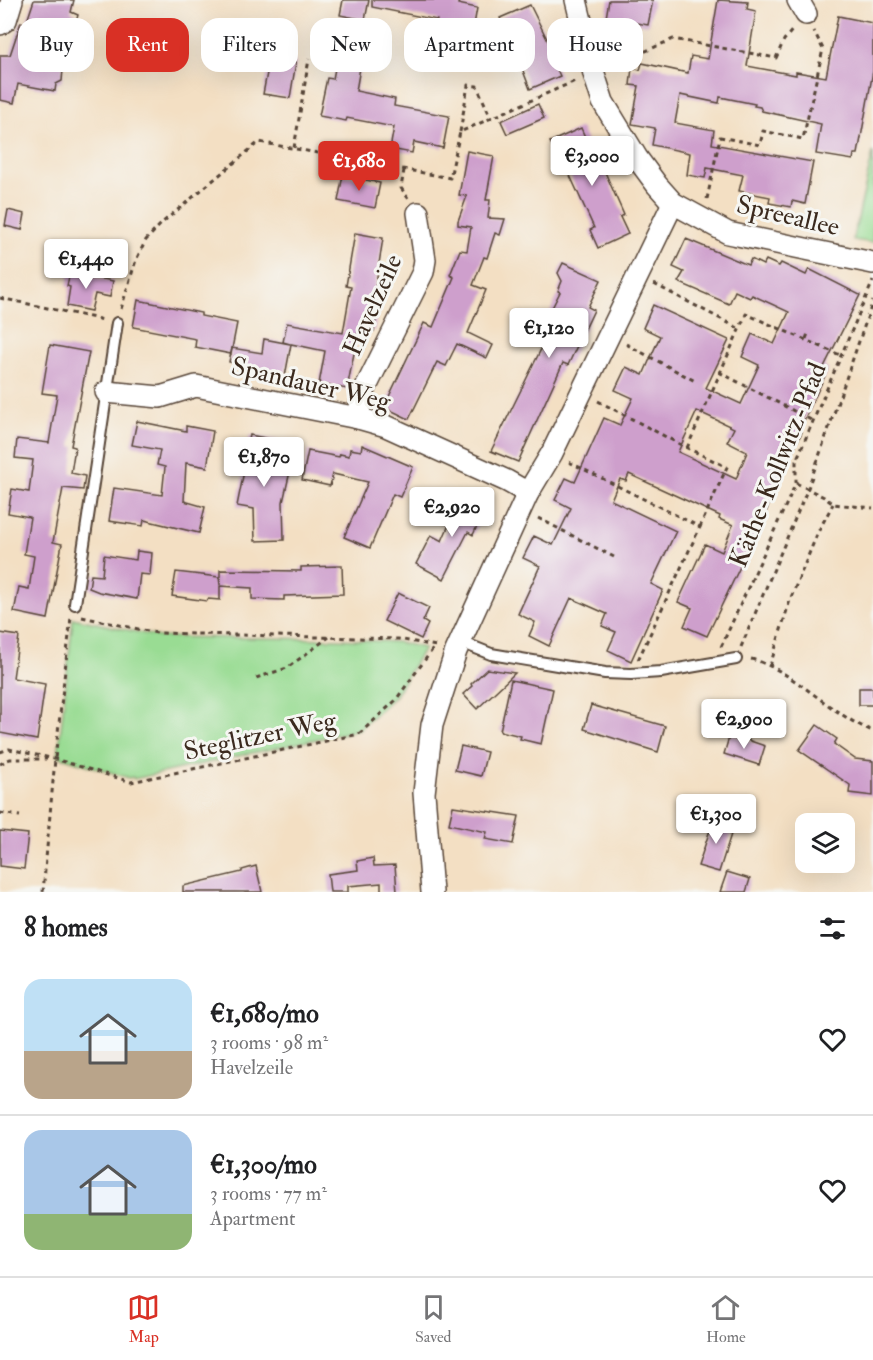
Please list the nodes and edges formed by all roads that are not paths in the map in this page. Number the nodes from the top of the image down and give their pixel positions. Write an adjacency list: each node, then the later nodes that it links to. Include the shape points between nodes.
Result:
1 (12, 0): 3 (street, via 6,20)
2 (576, 0): 4 (street, Spreeallee, via 603,102 621,134)
3 (0, 24)
4 (673, 203): 6 (street, Spreeallee, via 728,233); 10 (street, via 552,453)
5 (418, 213): 9 (street, Havelzeile, via 425,260 423,272 362,395)
6 (873, 263)
7 (117, 323): 8 (lane)
8 (106, 392): 9 (street, Spandauer Weg, via 160,397 196,386); 11 (lane)
9 (358, 418): 10 (street, Spandauer Weg, via 386,426 507,481)
10 (524, 501): 12 (street)
11 (73, 609)
12 (453, 644): 13 (lane, via 605,673 661,672); 14 (street, via 432,725 424,793)
13 (736, 659)
14 (432, 892)

